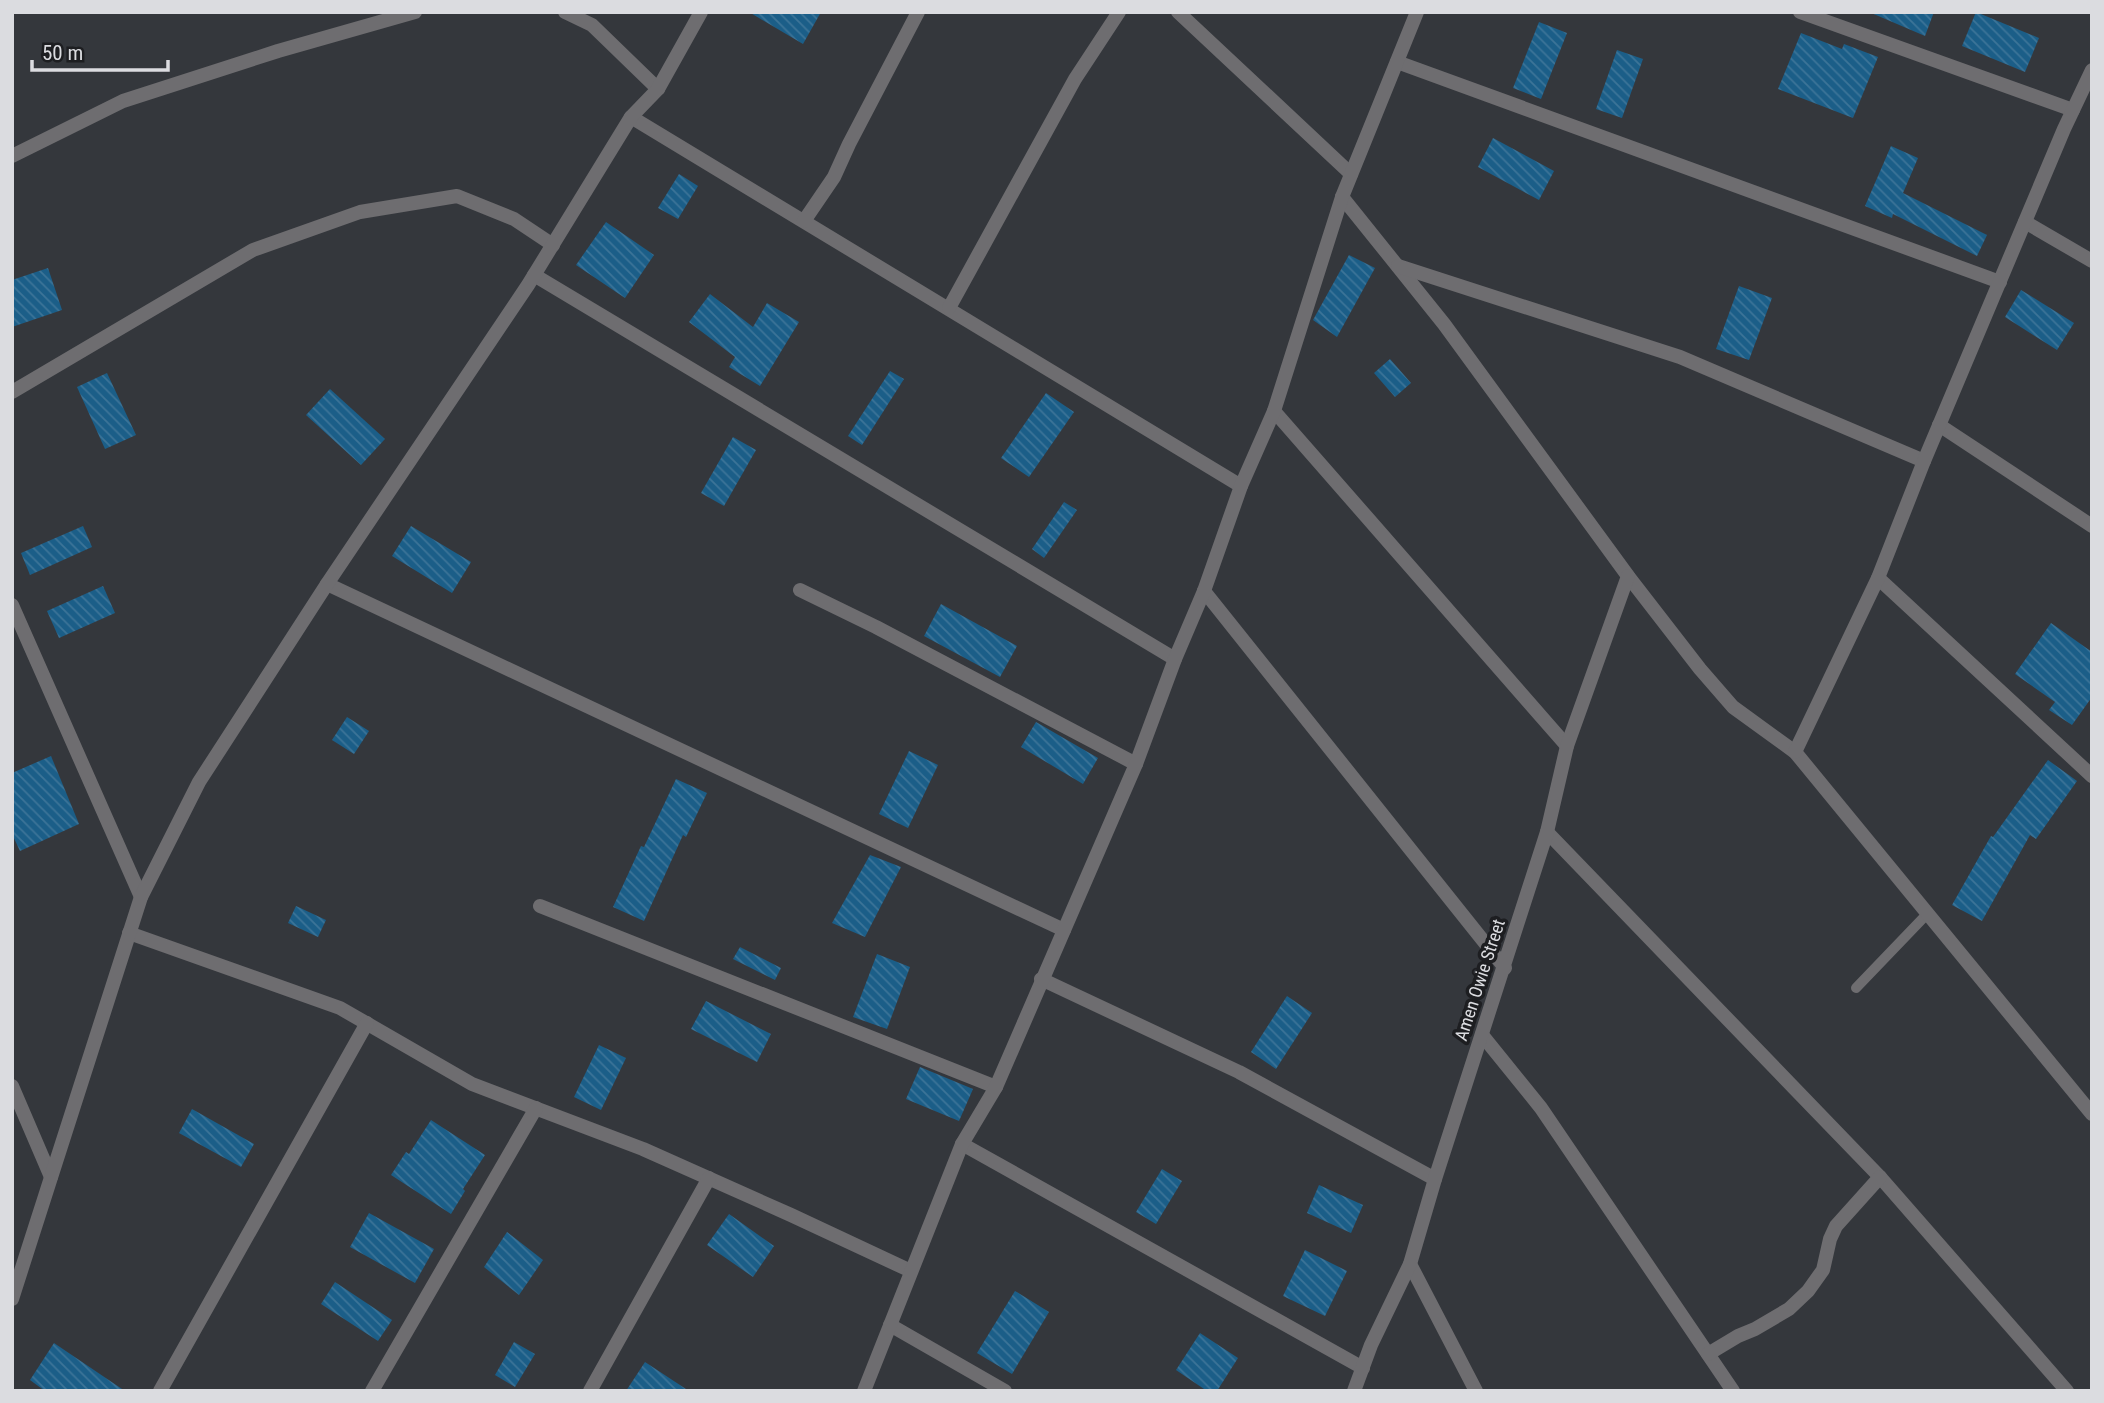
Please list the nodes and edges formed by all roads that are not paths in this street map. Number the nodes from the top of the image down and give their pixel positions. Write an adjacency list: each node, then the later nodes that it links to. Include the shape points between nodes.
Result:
1 (415, 12): 15 (street, via 123,101)
2 (565, 12): 9 (street)
3 (701, 12): 12 (street)
4 (918, 12): 18 (street, via 834,177)
5 (1119, 12): 25 (street, via 1075,79)
6 (1178, 12): 16 (street)
7 (1417, 12): 10 (street)
8 (1800, 12): 13 (street)
9 (591, 19): 12 (street)
10 (1397, 62): 16 (street); 24 (street)
11 (2092, 70): 13 (street)
12 (658, 89): 14 (street)
13 (2073, 110): 19 (street)
14 (631, 117): 18 (street); 20 (street)
15 (12, 156)
16 (1351, 174): 17 (street)
17 (1342, 197): 22 (street); 27 (street)
18 (804, 221): 25 (street)
19 (2025, 222): 21 (street); 24 (street)
20 (553, 245): 23 (street); 26 (street, via 514,219 457,197 360,212 253,250)
21 (2092, 261)
22 (1397, 265): 29 (street, via 1680,357); 32 (street)
23 (534, 275): 34 (street); 38 (street)
24 (2000, 282): 28 (street)
25 (949, 308): 30 (street)
26 (12, 393)
27 (1274, 411): 30 (street); 39 (street)
28 (1939, 425): 29 (street); 31 (street)
29 (1924, 461): 33 (street)
30 (1241, 486): 36 (street)
31 (2092, 526)
32 (1628, 576): 39 (street, Amen Owie Street); 40 (street, via 1733,707)
33 (1878, 578): 40 (street); 42 (street)
34 (327, 584): 44 (street, via 199,782); 47 (street)
35 (800, 590): 41 (street)
36 (1204, 591): 38 (street); 49 (street)
37 (12, 605): 44 (street)
38 (1175, 659): 41 (street)
39 (1567, 746): 43 (street, Amen Owie Street)
40 (1796, 752): 46 (street)
41 (1136, 764): 47 (street)
42 (2092, 776)
43 (1547, 832): 49 (street, Amen Owie Street); 60 (street)
44 (141, 897): 48 (street)
45 (540, 906): 55 (street)
46 (1928, 914): 51 (lane); 57 (street)
47 (1064, 930): 50 (street)
48 (129, 933): 52 (street, via 340,1008); 59 (street)
49 (1505, 968): 53 (street, Amen Owie Street)
50 (1041, 979): 55 (street); 62 (street, via 1239,1072)
51 (1856, 988)
52 (367, 1023): 56 (street, via 472,1084); 69 (street)
53 (1482, 1035): 62 (street, Amen Owie Street); 67 (street, via 1541,1108)
54 (12, 1087): 59 (street)
55 (996, 1087): 58 (street)
56 (536, 1108): 61 (street); 70 (street)
57 (2092, 1114)
58 (962, 1144): 64 (street); 68 (street)
59 (51, 1177): 65 (street)
60 (1880, 1177): 67 (street, via 1836,1226 1823,1270 1808,1292 1789,1309); 77 (street)
61 (709, 1178): 64 (street); 71 (street)
62 (1435, 1179): 63 (street, Amen Owie Street)
63 (1410, 1264): 68 (street, Amen Owie Street); 75 (street)
64 (911, 1271): 66 (street)
65 (12, 1299)
66 (890, 1325): 72 (street); 73 (street)
67 (1708, 1354): 76 (street)
68 (1363, 1368): 74 (street, Amen Owie Street)
69 (160, 1391)
70 (372, 1391)
71 (590, 1391)
72 (864, 1391)
73 (1005, 1391)
74 (1354, 1391)
75 (1476, 1391)
76 (1733, 1391)
77 (2067, 1391)

